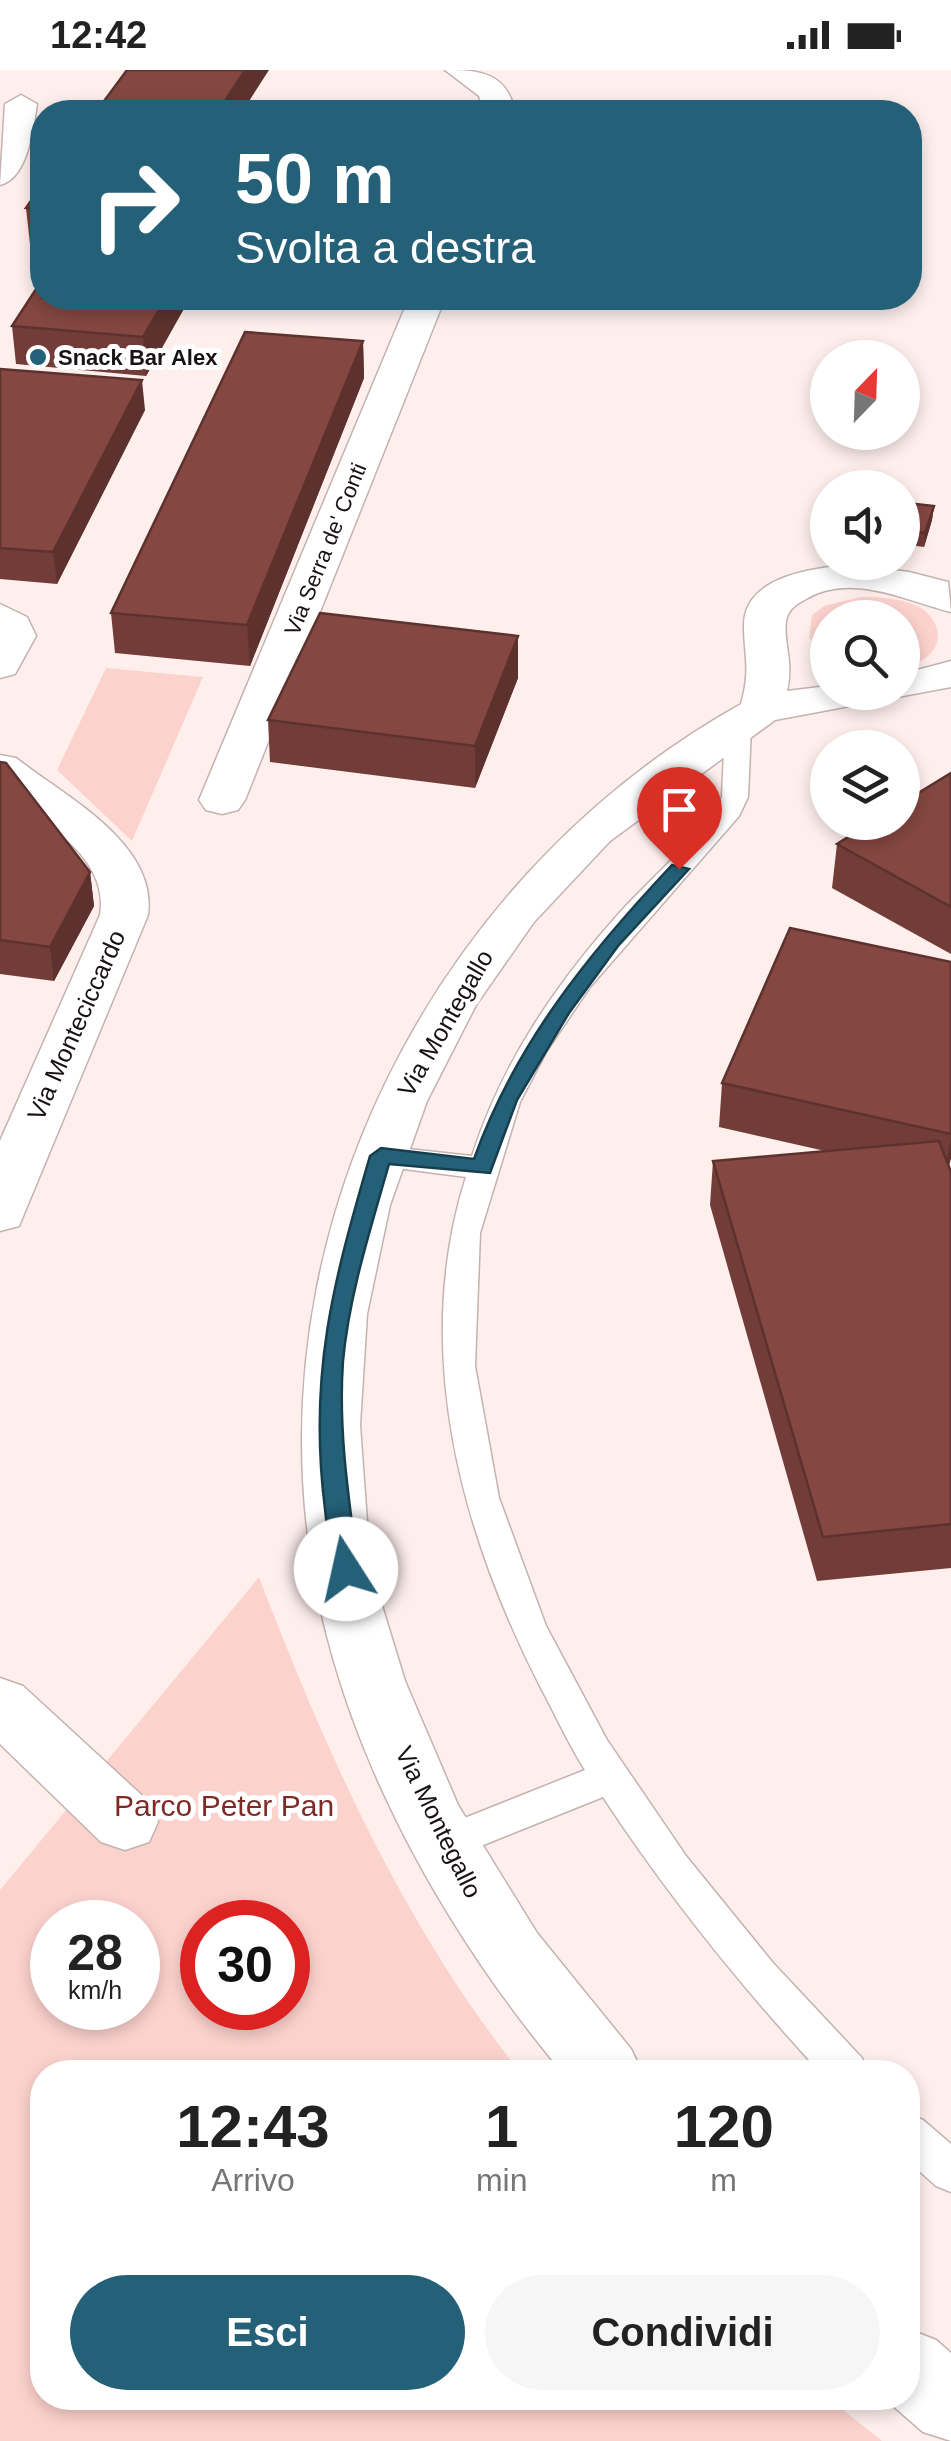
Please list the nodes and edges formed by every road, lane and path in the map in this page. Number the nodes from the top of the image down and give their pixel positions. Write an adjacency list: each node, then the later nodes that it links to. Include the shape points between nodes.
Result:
1 (460, 70): 2 (street)
2 (498, 100)
3 (19, 102): 4 (street, via 16,137)
4 (0, 175)
5 (422, 310): 16 (street, Via Serra de' Conti)
6 (951, 600): 8 (street, via 878,577 811,582 768,609)
7 (0, 617): 9 (street, via 15,636)
8 (770, 647): 10 (street); 14 (street, via 769,682)
9 (0, 665)
10 (810, 673)
11 (951, 674): 12 (street)
12 (920, 683)
13 (810, 706): 14 (street, Via Montegallo)
14 (749, 720): 17 (street, Via Montegallo, via 621,809 522,903 466,978 425,1049); 18 (lane, via 725,816 611,942 560,1010 506,1100)
15 (0, 768): 19 (street, Via Monteciccardo, via 99,850 119,871 127,893 124,915)
16 (222, 800)
17 (381, 1156): 18 (lane); 23 (street, Via Montegallo, via 332,1358 330,1451 338,1539 369,1662)
18 (482, 1168): 21 (lane, via 460,1262 458,1354 468,1448 508,1578)
19 (0, 1213)
20 (0, 1704): 22 (street)
21 (611, 1777): 23 (lane); 25 (lane, via 740,1956)
22 (125, 1822)
23 (446, 1843): 24 (street, Via Montegallo, via 504,1944)
24 (596, 2060)
25 (836, 2060)
26 (920, 2145): 27 (lane)
27 (951, 2172)
28 (920, 2378): 29 (street)
29 (951, 2404)

